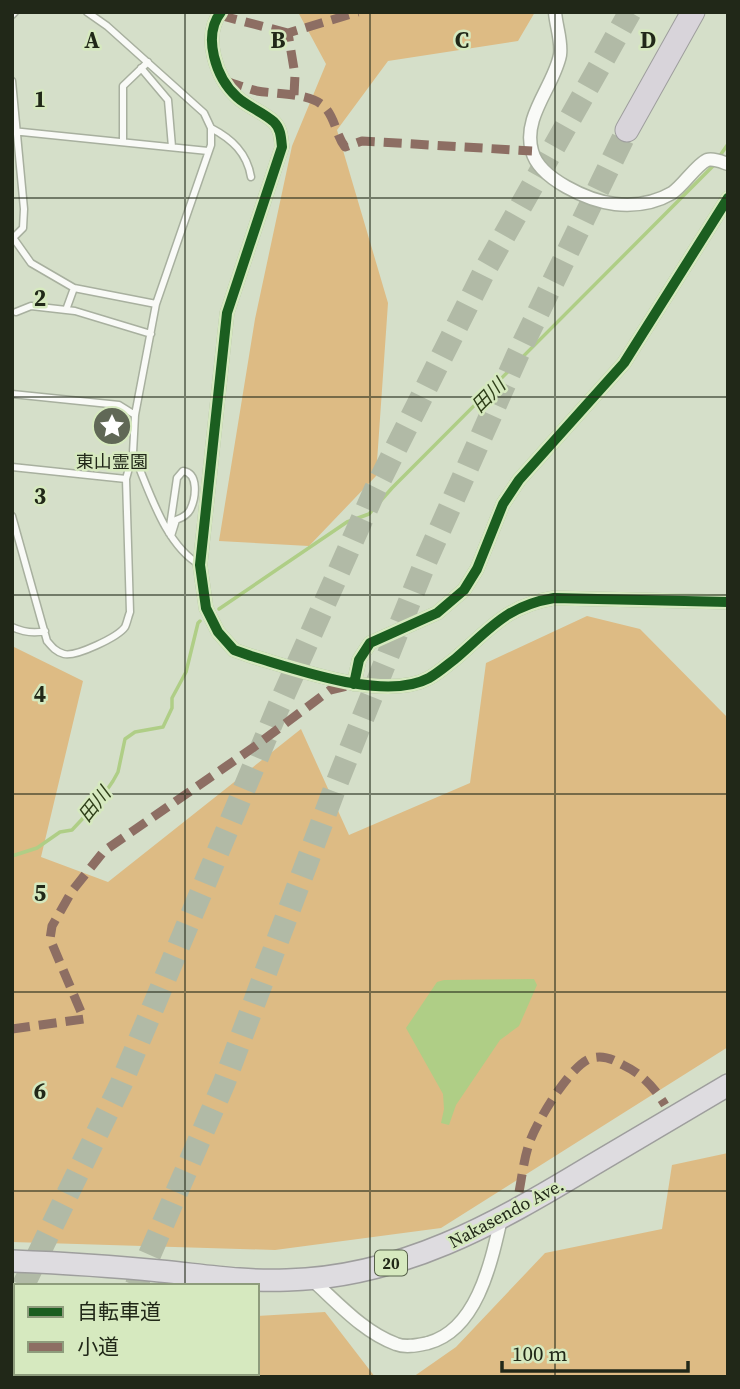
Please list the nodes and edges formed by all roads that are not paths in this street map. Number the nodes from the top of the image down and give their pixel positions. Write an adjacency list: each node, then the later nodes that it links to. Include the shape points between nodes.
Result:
1 (87, 12): 6 (lane)
2 (104, 12): 6 (lane)
3 (555, 12): 16 (street, via 560,54 531,129 531,151 553,179 613,204 644,204 672,193 706,160)
4 (693, 12): 11 (highway)
5 (218, 13): 33 (street, via 211,42 218,68 236,97 274,122 281,132 282,147 227,313)
6 (97, 19): 7 (lane)
7 (148, 62): 8 (lane); 10 (lane, via 204,113)
8 (141, 68): 13 (lane, via 123,86); 14 (lane, via 168,100)
9 (12, 81): 12 (lane)
10 (211, 128): 15 (lane); 18 (lane, via 244,154)
11 (627, 130)
12 (15, 131): 13 (lane); 17 (lane)
13 (122, 142): 14 (lane)
14 (172, 147): 15 (lane)
15 (208, 151): 22 (lane)
16 (728, 164)
17 (16, 169): 20 (lane, via 24,209 23,228)
18 (251, 177)
19 (728, 198): 37 (street, via 624,363 519,480 503,504 464,590 437,612 370,643 359,660)
20 (13, 239): 21 (lane, via 31,263)
21 (74, 288): 22 (lane); 23 (lane)
22 (156, 304): 25 (lane)
23 (66, 310): 24 (lane, via 31,306); 25 (lane)
24 (16, 312)
25 (150, 334): 27 (lane)
26 (12, 394): 27 (lane, via 119,405)
27 (135, 415): 28 (lane)
28 (133, 453): 30 (lane); 32 (lane)
29 (12, 467): 30 (lane)
30 (126, 479): 36 (lane, via 130,612 126,626 117,635 74,654 53,649)
31 (12, 516): 36 (lane)
32 (170, 535): 32 (lane, via 177,478 189,471 195,482 191,509 176,520); 33 (lane, via 188,558)
33 (200, 565): 37 (street, via 206,608 234,650)
34 (728, 602): 37 (street, via 554,598 533,602 495,623 427,679 398,686)
35 (12, 627): 36 (lane)
36 (45, 631)
37 (354, 684)
38 (728, 1085): 39 (highway, Nakasendo Ave. / 20)
39 (500, 1219): 41 (highway, Nakasendo Ave. / 20, via 422,1254); 41 (street, via 483,1287 452,1332 437,1340 399,1345 378,1336)
40 (12, 1261): 41 (highway, Nakasendo Ave. / 20, via 263,1280)
41 (311, 1279)

